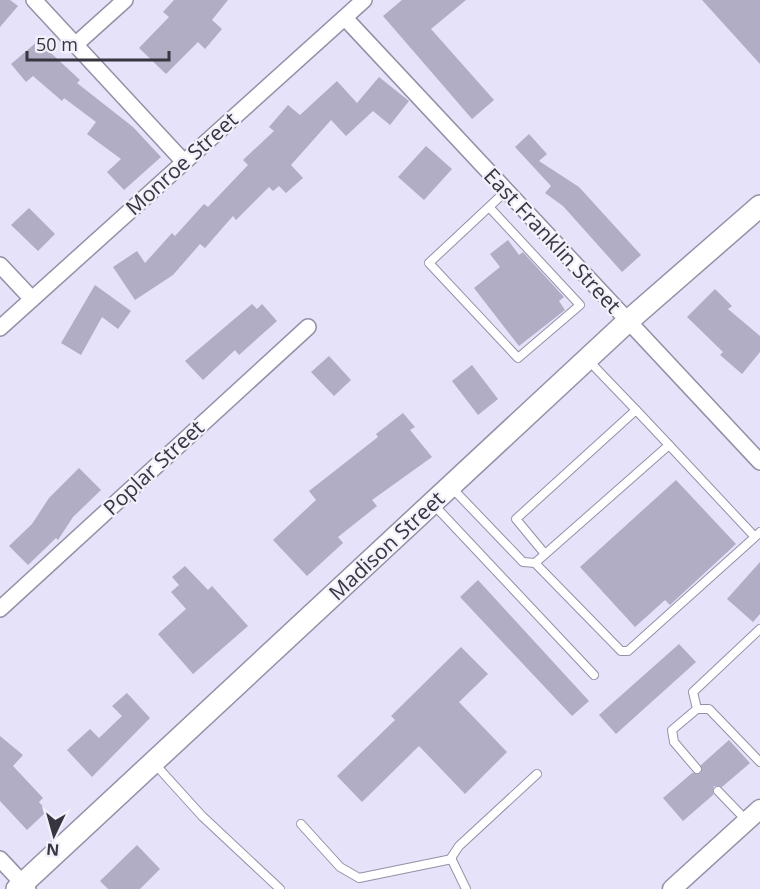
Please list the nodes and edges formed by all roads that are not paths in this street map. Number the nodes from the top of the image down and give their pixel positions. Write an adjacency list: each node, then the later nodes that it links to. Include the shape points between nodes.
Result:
1 (34, 0): 5 (street)
2 (125, 0): 5 (street)
3 (364, 0): 4 (street, Monroe Street)
4 (345, 18): 6 (street, Monroe Street); 7 (street, East Franklin Street)
5 (75, 45): 6 (street)
6 (184, 162): 11 (street, Monroe Street)
7 (506, 191): 9 (lane); 12 (street, East Franklin Street)
8 (760, 206): 12 (main road, Madison Street)
9 (490, 208): 9 (lane, via 429,263 518,358 580,305)
10 (0, 265): 11 (street)
11 (32, 299): 14 (street, Monroe Street)
12 (627, 322): 15 (main road, Madison Street); 18 (street, East Franklin Street)
13 (308, 327): 24 (street, Poplar Street)
14 (0, 328)
15 (588, 360): 16 (lane); 19 (main road, Madison Street)
16 (636, 410): 17 (lane); 22 (lane, via 516,519)
17 (669, 445): 21 (lane); 22 (lane)
18 (760, 462)
19 (451, 487): 20 (main road, Madison Street); 23 (lane, via 523,562)
20 (433, 504): 26 (lane); 29 (main road, Madison Street)
21 (758, 535): 23 (lane, via 628,651 621,651)
22 (545, 554): 23 (lane)
23 (535, 563)
24 (0, 609)
25 (760, 629): 27 (lane, via 693,692)
26 (594, 675)
27 (697, 709): 28 (lane, via 709,710); 30 (lane, via 672,730 674,742)
28 (760, 762)
29 (154, 763): 37 (main road, Madison Street); 38 (lane, via 202,816)
30 (697, 769)
31 (537, 774): 36 (lane, via 459,846)
32 (718, 791): 33 (lane)
33 (754, 815): 40 (street)
34 (301, 824): 36 (lane, via 340,867 359,878)
35 (0, 859): 37 (street)
36 (452, 859): 39 (lane)
37 (22, 887)
38 (280, 889)
39 (466, 889)
40 (672, 889)

